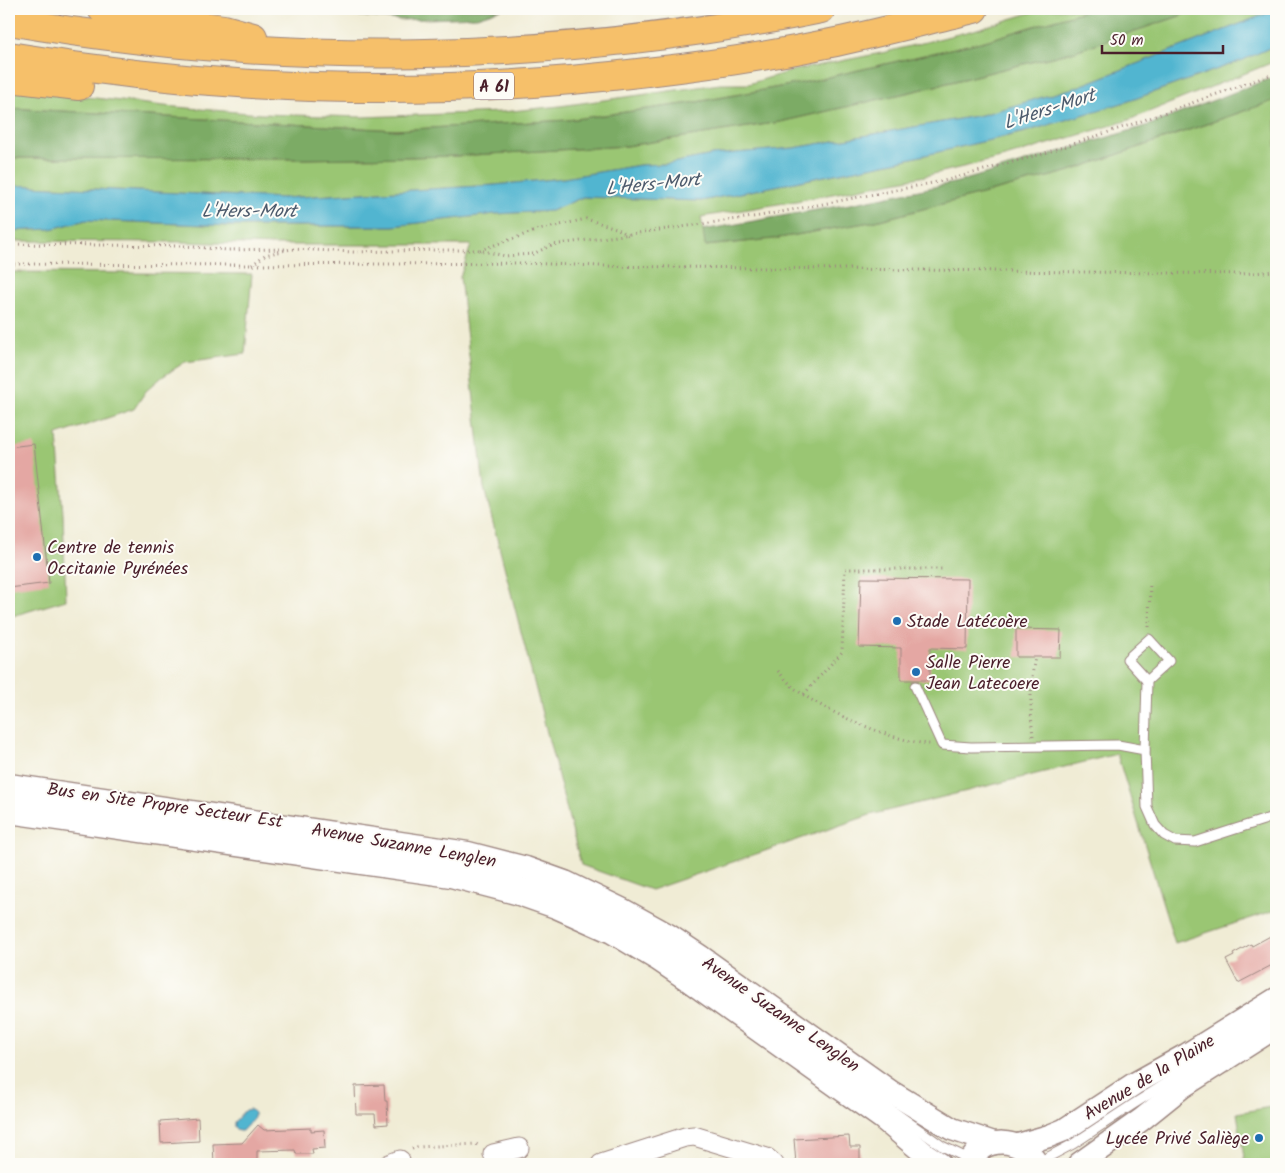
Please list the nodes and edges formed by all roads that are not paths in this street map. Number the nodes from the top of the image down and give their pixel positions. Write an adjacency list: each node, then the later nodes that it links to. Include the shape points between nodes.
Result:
1 (102, 9): 5 (highway, via 224,29)
2 (821, 9): 5 (highway, A 61, via 649,37 553,47 473,52 346,54)
3 (974, 9): 8 (highway, A 61, via 836,42 648,72 490,86)
4 (9, 21): 5 (highway, A 61, via 98,35 222,48)
5 (305, 51)
6 (9, 56): 8 (highway, A 61, via 177,79)
7 (9, 78): 8 (highway, via 127,92 242,95)
8 (336, 87)
9 (1147, 680): 9 (lane, via 1127,659 1149,639 1169,661); 11 (lane)
10 (914, 686): 11 (lane, via 942,745 1118,745)
11 (1145, 750): 15 (lane, via 1146,807 1155,825 1175,841 1195,842)
12 (9, 785): 19 (street, Avenue Suzanne Lenglen, via 468,853 565,882 668,935 891,1092 952,1128)
13 (9, 798): 23 (lane, Bus en Site Propre Secteur Est, via 453,864 559,895 616,920 662,947 937,1142)
14 (9, 812): 26 (street, Avenue Suzanne Lenglen, via 451,876 556,907 612,932 657,959 882,1118)
15 (1276, 816)
16 (1276, 999): 20 (street, Avenue de la Plaine, via 1064,1130)
17 (1276, 1014): 27 (lane, via 1073,1144)
18 (1276, 1027): 28 (street, Avenue de la Plaine, via 1182,1087)
19 (994, 1144): 20 (street, Avenue Suzanne Lenglen, via 1008,1142); 23 (street, via 984,1147)
20 (1018, 1145): 27 (street, via 1032,1155)
21 (519, 1148): 22 (street)
22 (489, 1151)
23 (973, 1163)
24 (601, 1164): 25 (street, via 685,1136 694,1136 768,1158)
25 (774, 1164)
26 (940, 1164)
27 (1035, 1164)
28 (1078, 1164)

